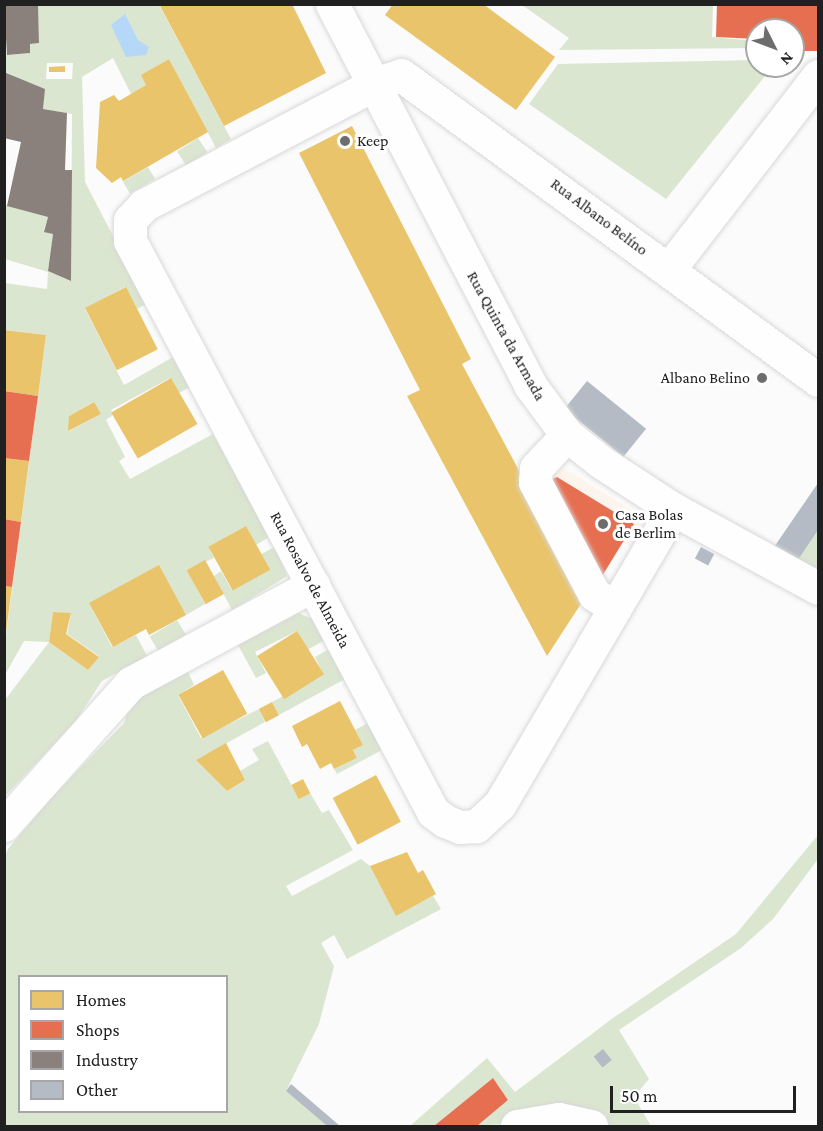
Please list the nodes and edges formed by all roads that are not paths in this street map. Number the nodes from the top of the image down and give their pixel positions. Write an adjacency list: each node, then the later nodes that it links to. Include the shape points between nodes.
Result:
1 (332, 4): 3 (street, Rua Quinta da Armada)
2 (819, 76): 4 (street)
3 (374, 84): 4 (street, Rua Albano Belíno, via 393,76 409,78); 6 (street, Rua Quinta da Armada, via 530,385); 8 (street, Rua Rosalvo de Almeida, via 144,205 130,220 128,230 130,241)
4 (669, 269): 5 (street, Rua Albano Belíno)
5 (819, 380)
6 (567, 435): 7 (street, Rua Quinta da Armada); 10 (street, via 536,468 535,482 594,594)
7 (674, 509): 9 (street, Rua Quinta da Armada); 10 (street, Rua Rosalvo de Almeida)
8 (313, 585): 10 (street, Rua Rosalvo de Almeida, via 434,812 460,827 476,826 500,804); 11 (street, via 131,683)
9 (819, 588)
10 (615, 608)
11 (4, 825)
12 (517, 1126): 13 (street, via 558,1119)
13 (591, 1126)

